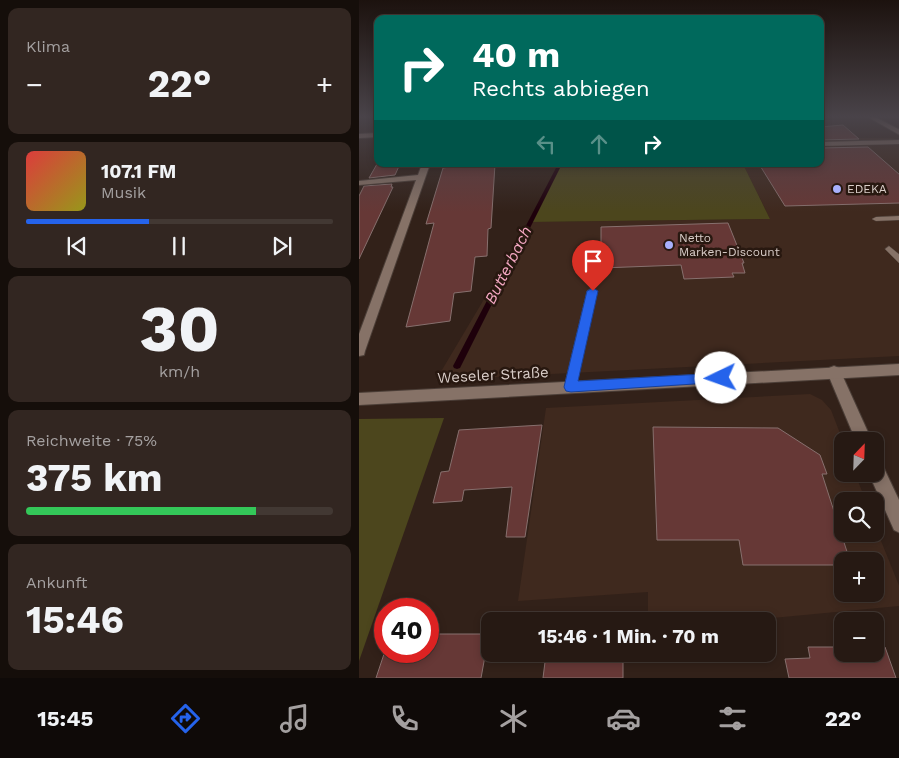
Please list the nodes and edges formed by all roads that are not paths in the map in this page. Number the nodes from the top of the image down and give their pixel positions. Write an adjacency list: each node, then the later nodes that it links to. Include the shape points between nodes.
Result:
1 (425, 167): 2 (street)
2 (421, 177): 3 (street); 9 (street)
3 (359, 184)
4 (899, 218): 5 (lane)
5 (875, 219)
6 (889, 249): 7 (lane)
7 (899, 261)
8 (593, 291): 12 (lane)
9 (359, 350)
10 (899, 368): 11 (street, Weseler Straße)
11 (834, 372): 12 (street, Weseler Straße); 14 (street)
12 (571, 387): 13 (street, Weseler Straße)
13 (359, 399)
14 (859, 432)
15 (881, 482): 16 (street)
16 (899, 524)

